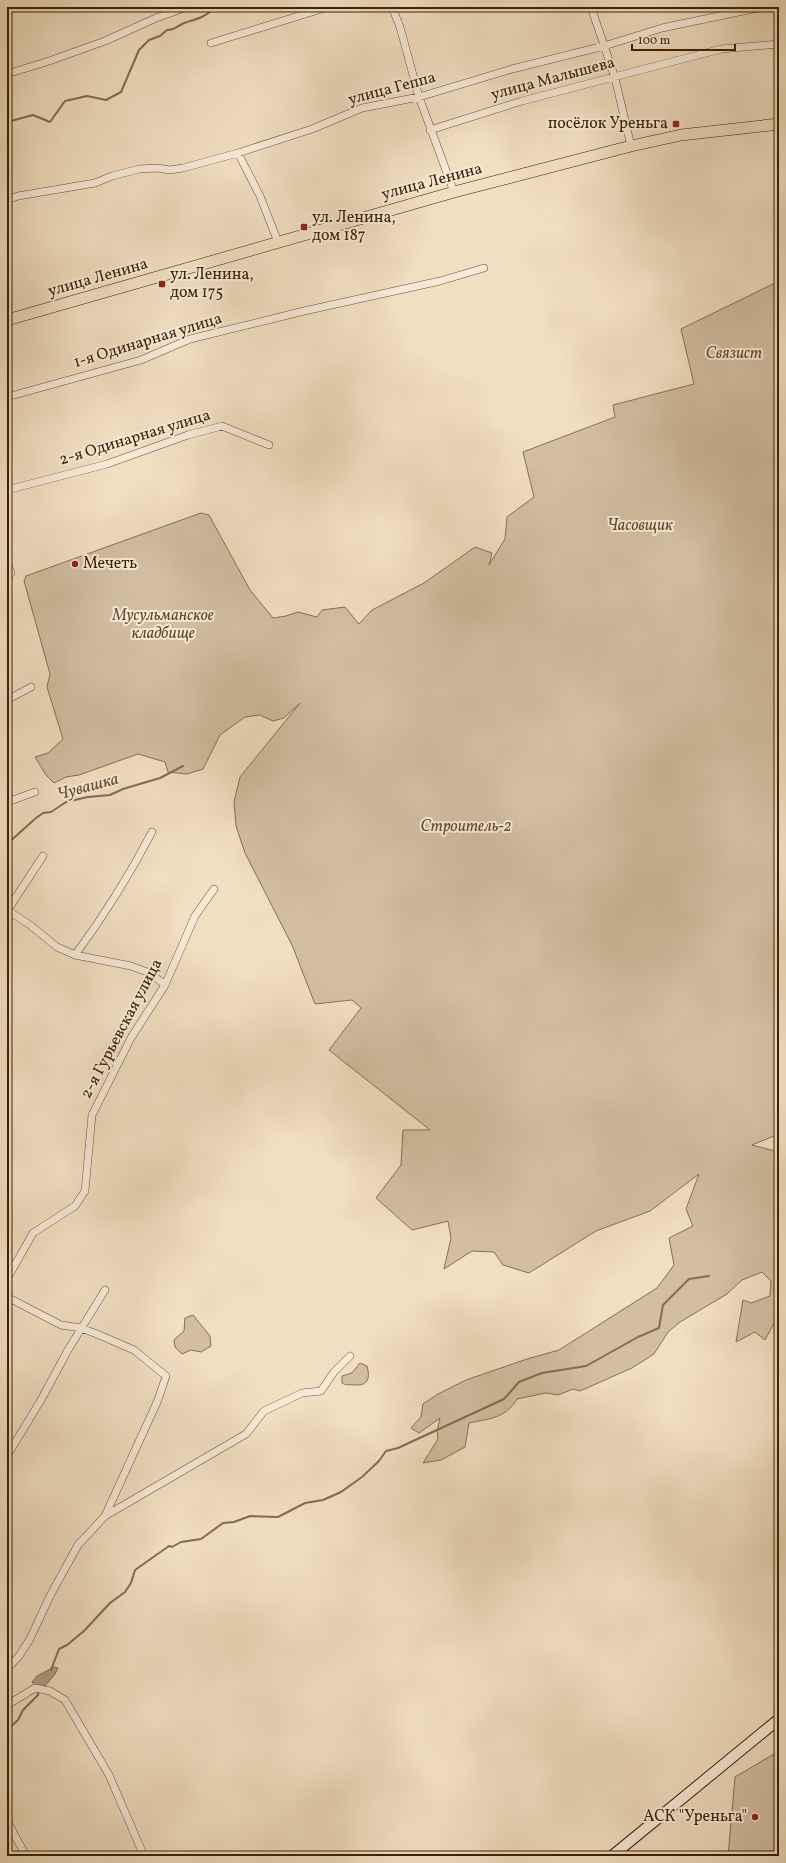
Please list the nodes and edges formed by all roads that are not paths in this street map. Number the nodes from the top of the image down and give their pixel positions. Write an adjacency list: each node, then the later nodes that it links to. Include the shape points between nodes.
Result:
1 (187, 7): 9 (street, via 105,41)
2 (328, 7): 6 (street)
3 (392, 7): 11 (street)
4 (591, 7): 8 (street)
5 (762, 7): 8 (street, улица Геппа, via 662,28)
6 (211, 43)
7 (779, 44): 10 (street, улица Малышева, via 721,49)
8 (604, 46): 10 (street); 11 (street, улица Геппа, via 512,69)
9 (7, 74)
10 (615, 78): 13 (street, улица Малышева, via 522,101); 14 (street)
11 (419, 97): 13 (street); 15 (street, улица Геппа, via 362,108 312,129)
12 (779, 124): 14 (main road, улица Ленина, via 681,135)
13 (430, 130): 16 (street)
14 (631, 146): 16 (main road, улица Ленина)
15 (238, 153): 17 (street, улица Геппа, via 170,170 139,169 112,176 95,184); 18 (street, via 260,196)
16 (454, 192): 18 (main road, улица Ленина)
17 (7, 200)
18 (278, 242): 20 (main road, улица Ленина)
19 (484, 268): 21 (street, 1-я Одинарная улица, via 440,281 304,310 190,339 141,360)
20 (7, 320)
21 (7, 397)
22 (270, 445): 23 (street, 2-я Одинарная улица, via 222,426 188,435 107,464)
23 (7, 490)
24 (7, 562): 25 (street)
25 (9, 574)
26 (31, 687): 27 (street)
27 (7, 700)
28 (35, 792): 29 (street)
29 (7, 802)
30 (152, 832): 34 (street, via 130,875)
31 (43, 856): 33 (street)
32 (214, 889): 35 (street, 2-я Гурьевская улица, via 195,916)
33 (7, 911): 34 (street, via 30,925 57,947)
34 (75, 955): 35 (street, via 144,970)
35 (165, 985): 36 (street, 2-я Гурьевская улица, via 131,1038 92,1115 85,1191 74,1206 33,1234)
36 (7, 1278)
37 (105, 1290): 39 (street)
38 (7, 1297): 39 (street, via 61,1325)
39 (81, 1328): 41 (street); 42 (street, via 134,1350 166,1376 158,1400)
40 (350, 1356): 42 (street, via 334,1372 321,1391 302,1393 264,1411 246,1434)
41 (7, 1456)
42 (105, 1516): 43 (street, via 78,1545 30,1639)
43 (7, 1669)
44 (7, 1705): 48 (street, via 35,1688 43,1689 65,1700 109,1775)
45 (779, 1718): 49 (main road)
46 (7, 1820): 47 (street)
47 (26, 1856)
48 (144, 1856)
49 (612, 1856)

